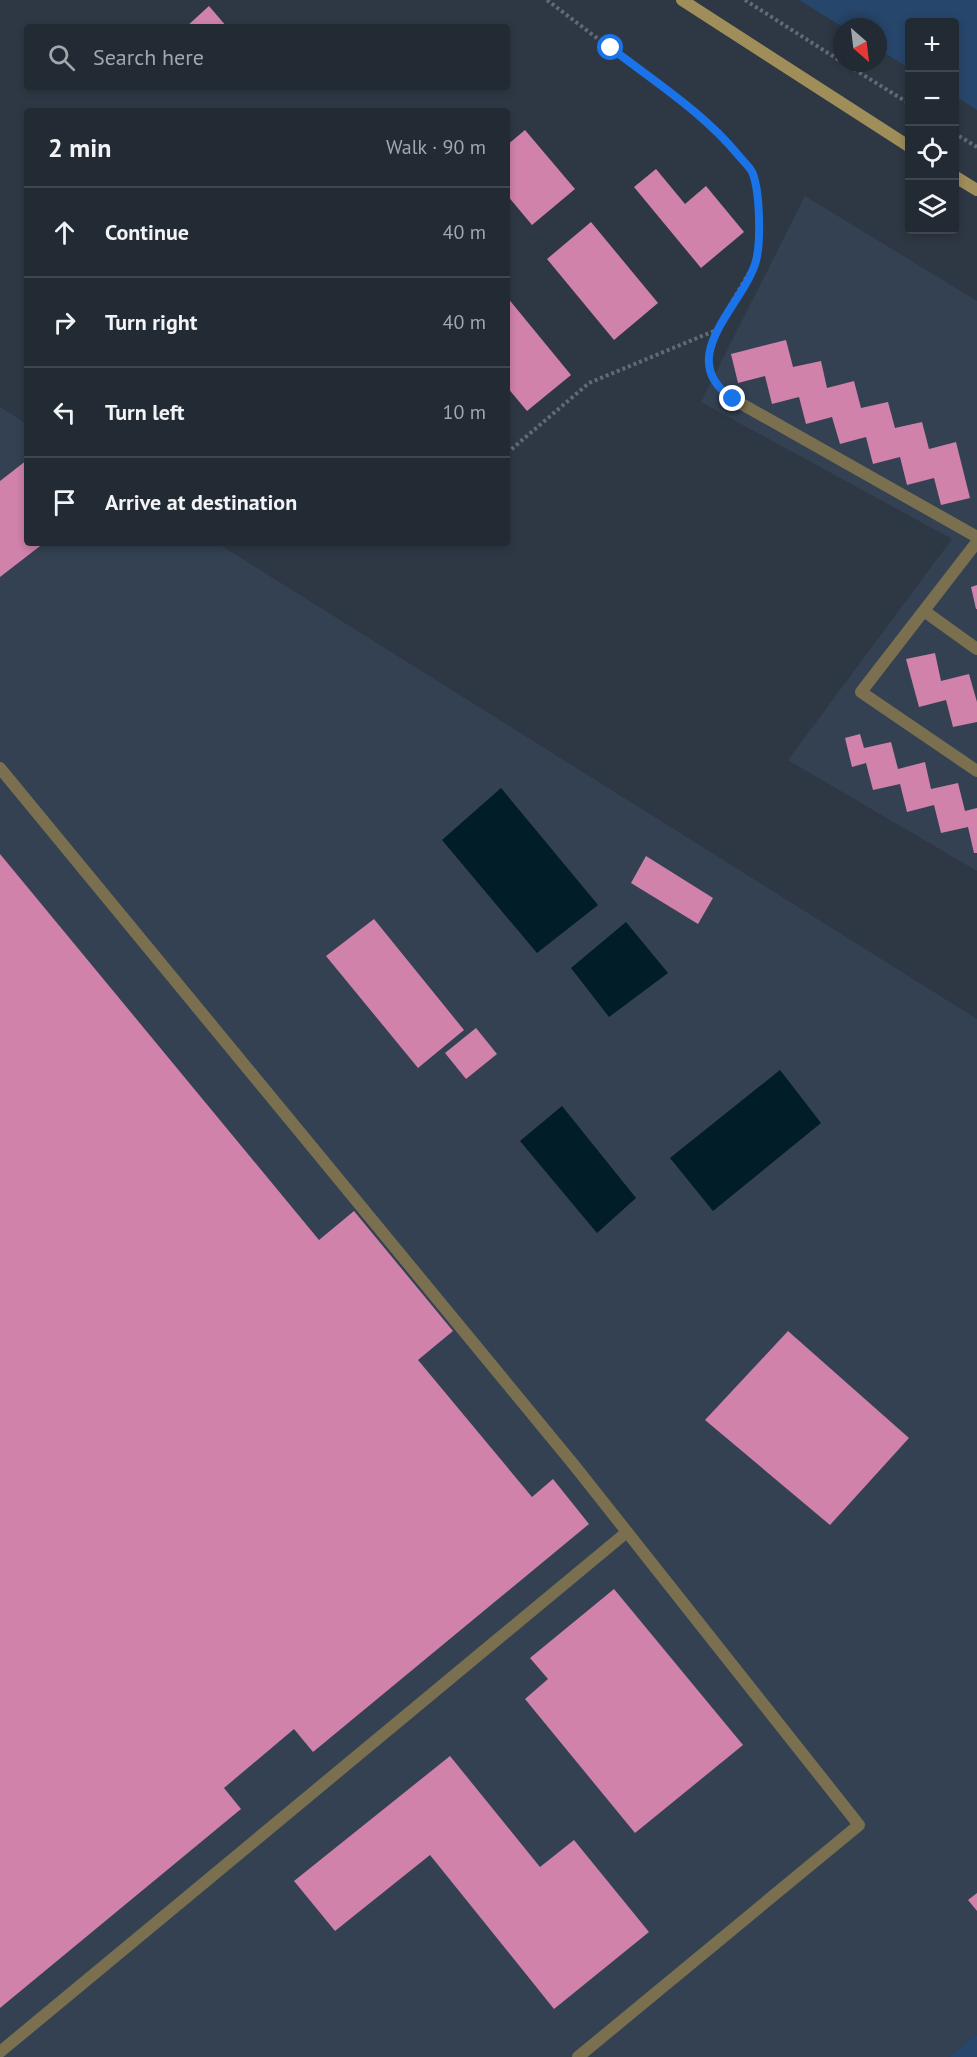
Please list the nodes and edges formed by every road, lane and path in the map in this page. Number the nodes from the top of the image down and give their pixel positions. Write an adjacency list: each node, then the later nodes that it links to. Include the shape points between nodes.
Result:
1 (547, 0): 12 (path, via 719,131 753,173 759,212 756,261)
2 (682, 0): 8 (street)
3 (745, 0): 4 (path)
4 (833, 56)
5 (859, 72): 6 (path)
6 (905, 101)
7 (959, 136): 9 (path)
8 (905, 144)
9 (977, 147)
10 (959, 179): 11 (street)
11 (977, 190)
12 (715, 331): 13 (path, via 708,362 718,389); 14 (path, via 590,383)
13 (733, 399): 15 (lane)
14 (510, 450)
15 (977, 537)
16 (977, 542): 17 (lane)
17 (924, 611): 18 (lane); 20 (lane, via 861,692)
18 (977, 649)
19 (0, 768): 21 (lane)
20 (977, 771)
21 (627, 1532): 22 (lane); 23 (lane, via 859,1825)
22 (0, 2052)
23 (578, 2057)

